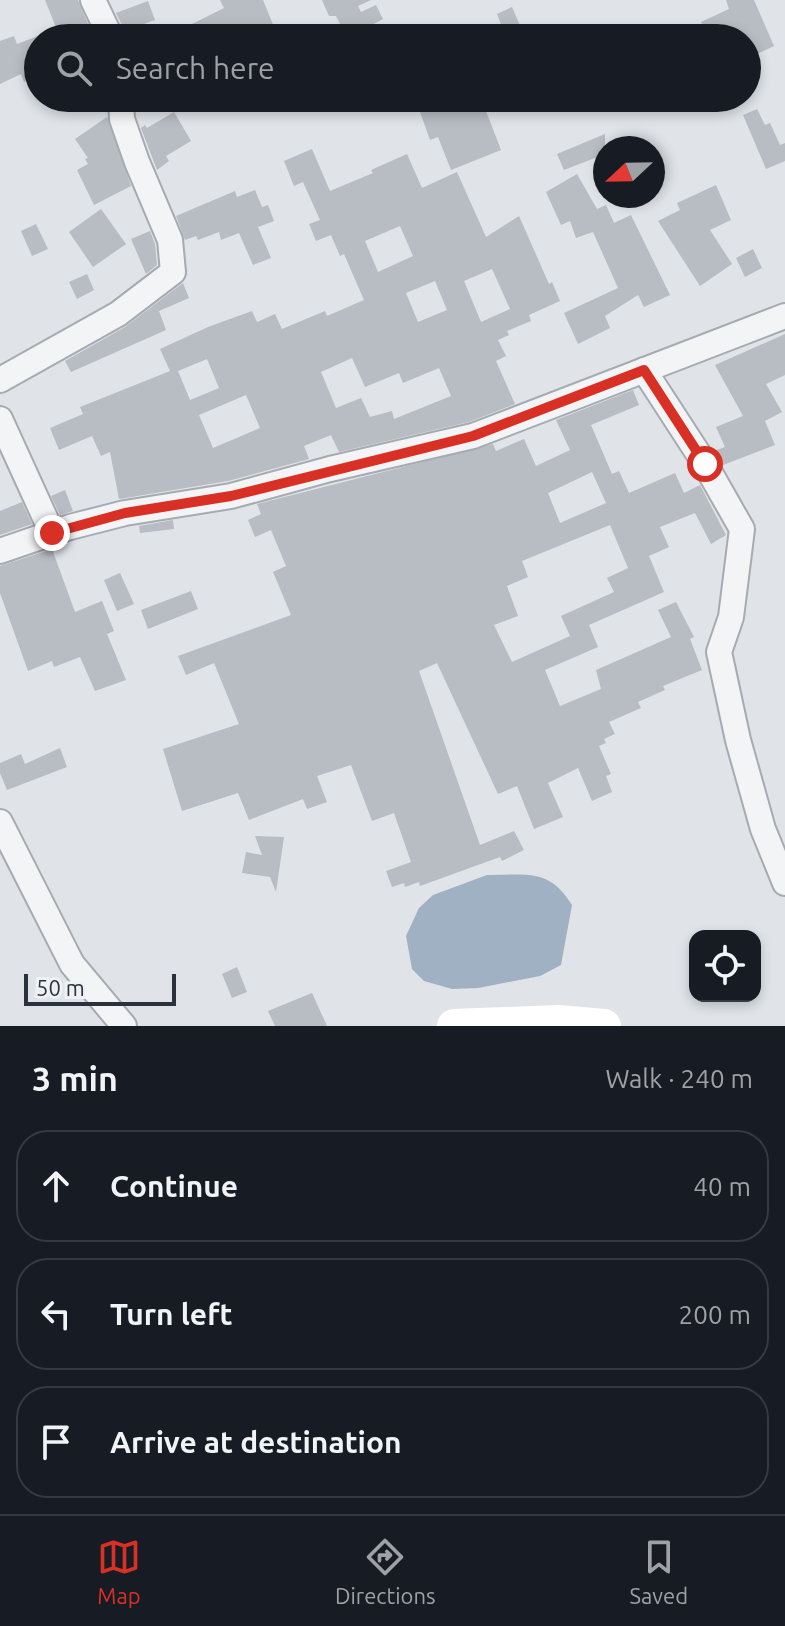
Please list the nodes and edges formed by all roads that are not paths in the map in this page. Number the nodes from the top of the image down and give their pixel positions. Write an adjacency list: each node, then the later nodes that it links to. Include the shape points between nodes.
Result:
1 (93, 0): 2 (street)
2 (104, 24)
3 (122, 112): 6 (street, via 170,240 173,272 118,314)
4 (785, 316): 5 (street)
5 (644, 370): 8 (street, via 473,436 231,496 125,513); 11 (street, via 742,529 731,617 719,652 746,770)
6 (0, 380)
7 (0, 419): 8 (street)
8 (52, 533): 9 (street)
9 (0, 551)
10 (0, 822): 12 (street, via 72,964)
11 (785, 883)
12 (124, 1026)
13 (454, 1026): 14 (street)
14 (604, 1026)

